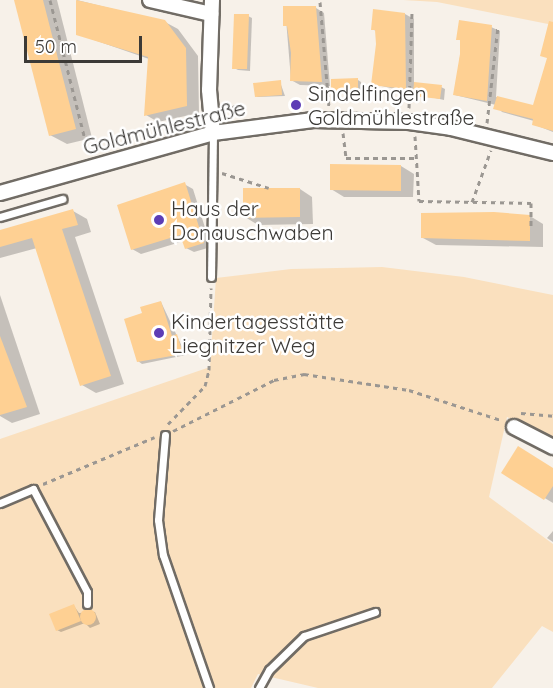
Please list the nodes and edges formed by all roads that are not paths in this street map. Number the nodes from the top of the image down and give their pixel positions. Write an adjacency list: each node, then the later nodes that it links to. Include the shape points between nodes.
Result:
1 (150, 0): 2 (street)
2 (212, 7): 3 (street, via 209,90)
3 (213, 133): 4 (street, Goldmühlestraße, via 329,119 486,135); 5 (street, Goldmühlestraße); 8 (lane)
4 (553, 153)
5 (0, 193)
6 (62, 199): 7 (lane)
7 (0, 217)
8 (211, 277)
9 (514, 427): 11 (street)
10 (165, 435): 15 (lane, via 158,520 163,555)
11 (553, 447)
12 (0, 503): 13 (lane, via 33,489 87,592)
13 (87, 604)
14 (375, 612): 16 (lane, via 304,636 269,670)
15 (209, 688)
16 (259, 688)

